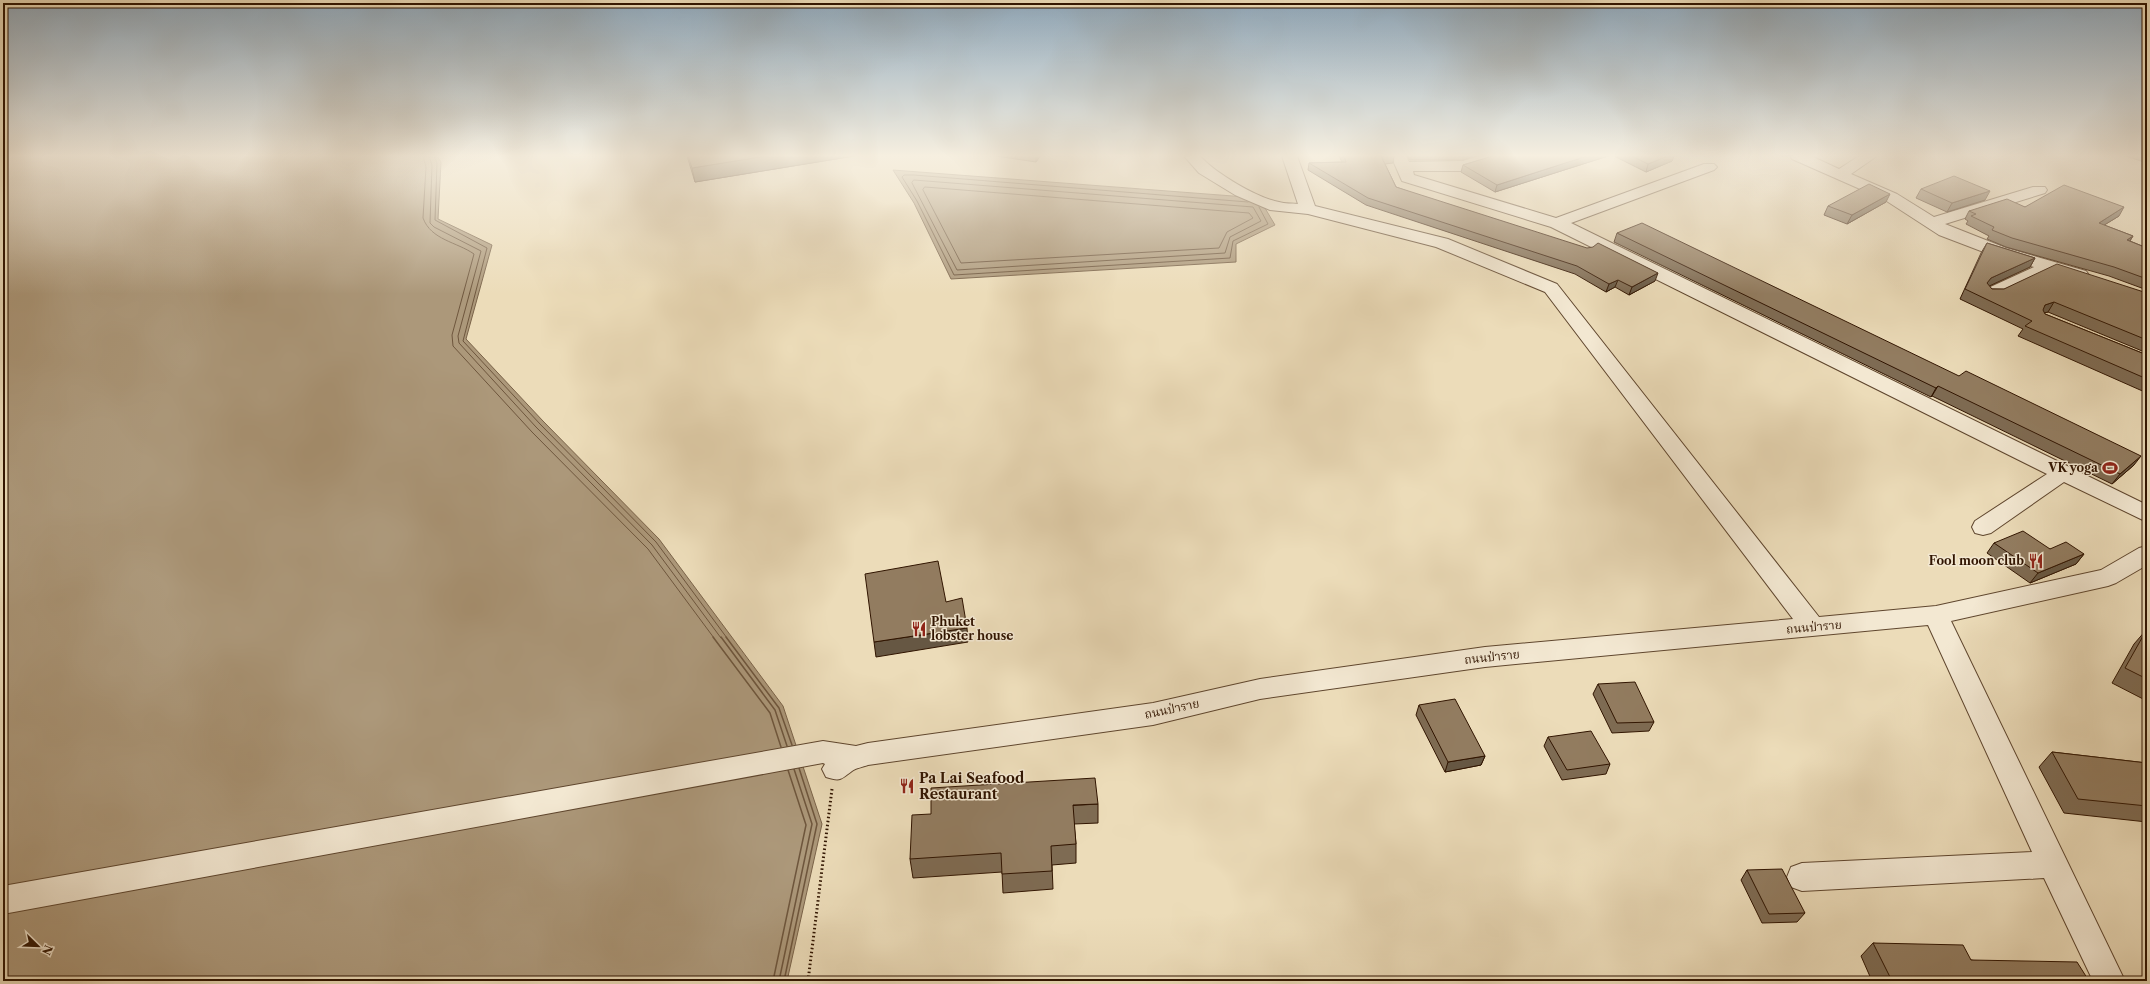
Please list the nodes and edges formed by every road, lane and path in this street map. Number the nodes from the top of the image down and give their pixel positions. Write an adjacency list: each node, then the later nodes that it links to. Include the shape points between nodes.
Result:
1 (1266, 202): 7 (street, via 1276,206)
2 (1305, 202): 7 (street)
3 (1487, 202): 9 (street)
4 (1614, 202): 9 (street)
5 (1899, 202): 8 (street)
6 (2001, 202): 8 (street)
7 (1308, 209): 18 (street, via 1442,243 1551,288)
8 (1934, 222): 10 (street, via 1945,231 2000,252)
9 (1557, 223): 13 (street)
10 (2050, 266): 11 (street); 12 (street)
11 (2095, 279)
12 (1992, 293)
13 (2063, 473): 14 (street); 15 (street)
14 (2147, 514)
15 (1983, 527)
16 (2142, 562): 17 (street, ถนนป่าราย, via 2108,577)
17 (1936, 615): 18 (street, ถนนป่าราย); 20 (street)
18 (1813, 627): 19 (street, ถนนป่าราย, via 1485,657 1260,689 1153,714 868,754)
19 (845, 763): 22 (street, via 823,752); 23 (path)
20 (2053, 864): 21 (street); 24 (street)
21 (1802, 877)
22 (3, 900)
23 (808, 981)
24 (2109, 981)

